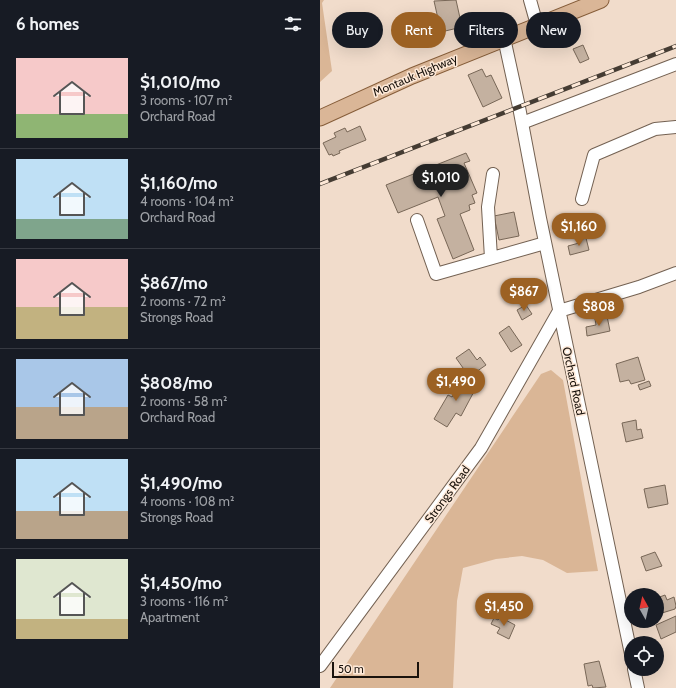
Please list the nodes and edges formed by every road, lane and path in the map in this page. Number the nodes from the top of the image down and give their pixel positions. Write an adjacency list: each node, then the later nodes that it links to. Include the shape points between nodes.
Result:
1 (530, 0): 3 (street)
2 (601, 0): 4 (main road, Montauk Highway)
3 (533, 12)
4 (570, 12)
5 (480, 48): 8 (main road, Montauk Highway)
6 (506, 48): 9 (street, Orchard Road)
7 (676, 64): 9 (street)
8 (320, 118)
9 (522, 123): 14 (street, Orchard Road)
10 (676, 126): 12 (street, via 655,129 594,155)
11 (493, 174): 15 (street, via 488,207)
12 (582, 199)
13 (417, 220): 15 (street, via 436,274)
14 (545, 243): 15 (street); 17 (street, Orchard Road)
15 (491, 258)
16 (676, 273): 17 (street)
17 (559, 311): 18 (street, Orchard Road); 19 (street, Strongs Road, via 481,448)
18 (627, 636)
19 (320, 666)
20 (635, 676): 21 (street)
21 (638, 688)

